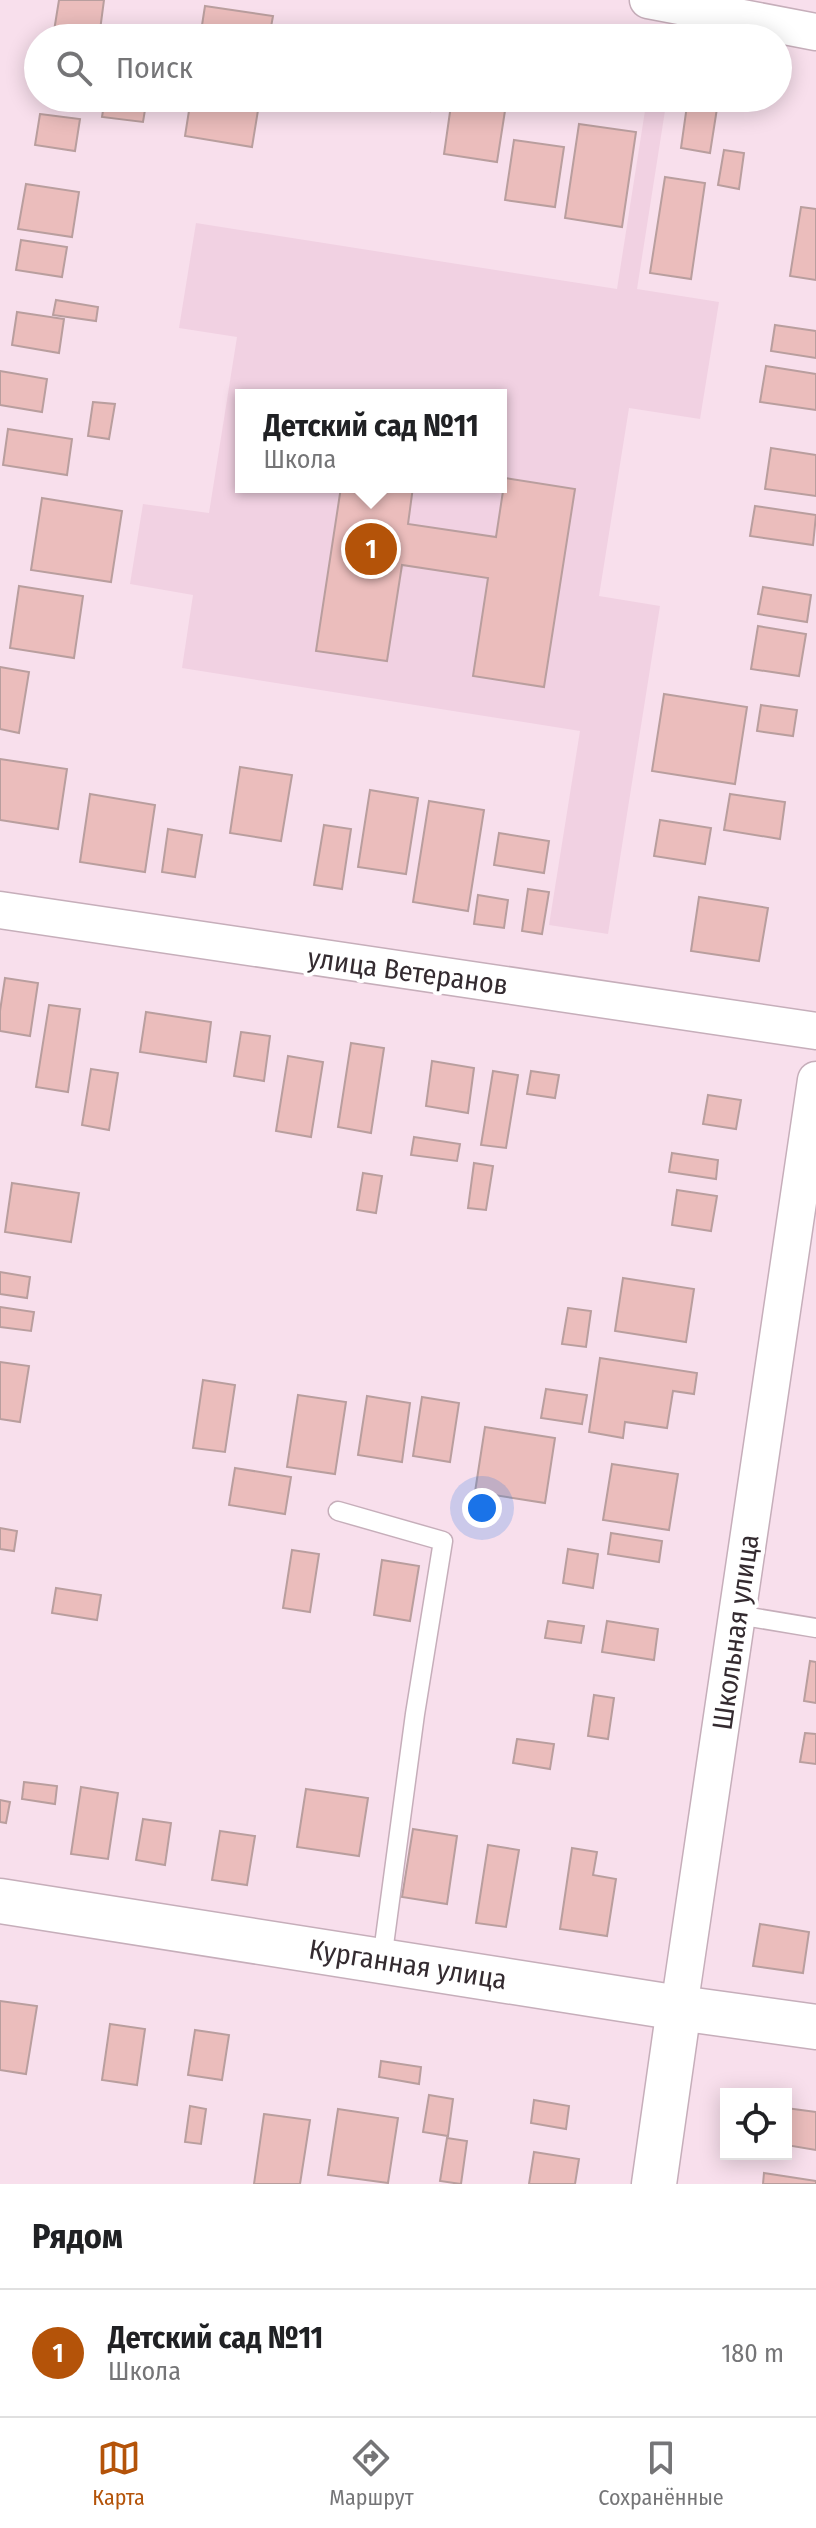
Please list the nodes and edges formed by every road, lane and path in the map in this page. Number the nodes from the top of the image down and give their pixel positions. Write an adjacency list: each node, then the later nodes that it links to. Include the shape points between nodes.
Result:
1 (648, 0): 2 (street)
2 (699, 5): 3 (street)
3 (781, 24)
4 (792, 26): 5 (street)
5 (816, 32)
6 (0, 910): 7 (street, улица Ветеранов)
7 (816, 1031)
8 (816, 1080): 10 (street, Школьная улица)
9 (338, 1511): 13 (lane, via 443,1541)
10 (738, 1615): 11 (lane); 14 (street, Школьная улица)
11 (816, 1628)
12 (0, 1901): 13 (street, Курганная улица)
13 (382, 1960): 14 (street, Курганная улица)
14 (679, 2008): 15 (street, Курганная улица); 16 (street, Школьная улица)
15 (816, 2027)
16 (654, 2184)

